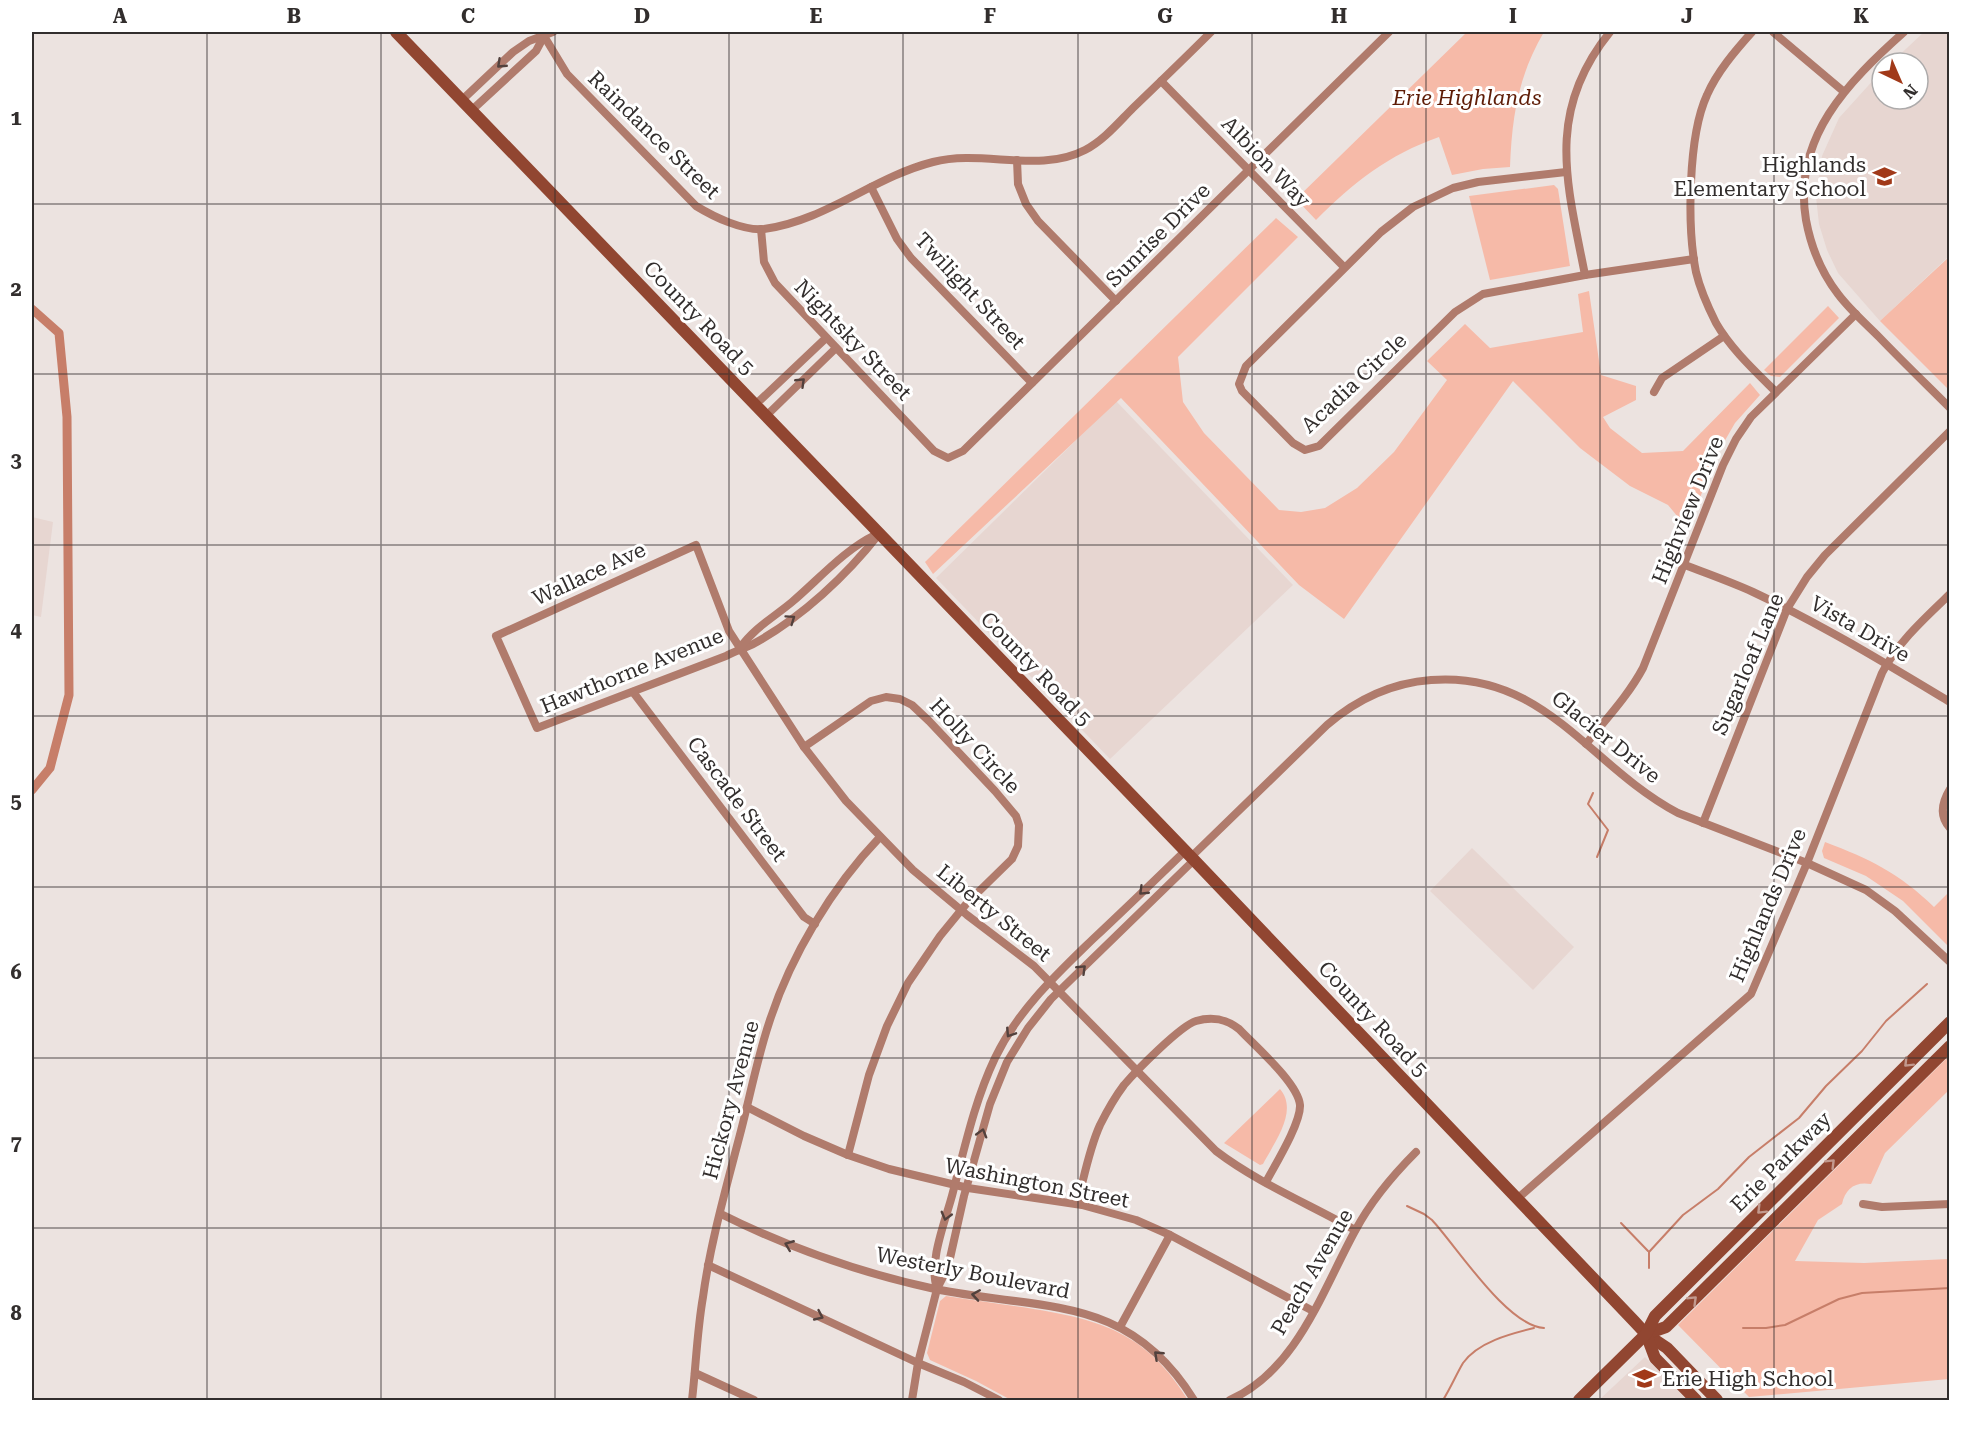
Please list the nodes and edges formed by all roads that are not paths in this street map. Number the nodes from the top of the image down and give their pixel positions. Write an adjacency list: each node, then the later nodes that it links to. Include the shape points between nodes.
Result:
1 (396, 32): 12 (street, County Road 5)
2 (554, 32): 9 (street)
3 (1211, 32): 10 (street)
4 (1389, 32): 15 (street, Sunrise Drive)
5 (1610, 32): 16 (street, via 1585,69 1572,101)
6 (1752, 32): 19 (street, via 1722,69 1698,121 1692,150)
7 (1773, 32): 11 (street)
8 (1904, 32): 11 (street)
9 (544, 36): 12 (street, one-way to 12, via 513,52); 13 (street, via 536,51); 18 (street, Raindance Street, via 567,74 696,206 714,217)
10 (1161, 81): 14 (street, via 1105,136 1084,151 1049,160); 15 (street, Albion Way)
11 (1843, 91): 23 (street, via 1823,121 1810,152 1803,202 1808,234 1819,265)
12 (462, 100): 13 (street, County Road 5)
13 (472, 110): 30 (street, County Road 5)
14 (1017, 160): 17 (street, via 975,158 934,162); 22 (street, via 1018,184 1026,204)
15 (1248, 171): 20 (street, Albion Way); 22 (street, Sunrise Drive)
16 (1566, 172): 20 (street, Acadia Circle, via 1478,182 1434,196 1395,220); 21 (street)
17 (871, 187): 18 (street, via 792,223); 27 (street, Twilight Street, via 911,258)
18 (761, 229): 25 (street, Nightsky Street, via 764,262 775,283)
19 (1694, 259): 21 (street, Acadia Circle); 24 (street, via 1705,299)
20 (1344, 267): 21 (street, Acadia Circle, via 1246,366 1239,384 1293,443 1305,450 1319,446 1469,302 1499,290)
21 (1585, 275)
22 (1116, 301): 27 (street, Sunrise Drive)
23 (1856, 314): 29 (street, Highview Drive); 31 (street)
24 (1724, 336): 28 (street, via 1662,378); 29 (street)
25 (826, 338): 26 (street, Nightsky Street); 30 (street)
26 (836, 348): 32 (street, one-way to 26); 34 (street, Nightsky Street, via 934,451)
27 (1032, 383): 34 (street, Sunrise Drive, via 963,451)
28 (1654, 392)
29 (1776, 392): 37 (street, Highview Drive, via 1736,439)
30 (755, 405): 32 (street, County Road 5)
31 (1950, 408)
32 (766, 416): 35 (street, County Road 5)
33 (1950, 431): 39 (street, Sugarloaf Lane, via 1825,555)
34 (948, 458)
35 (879, 534): 40 (street, Hawthorne Avenue, via 857,544 749,635); 40 (street, Hawthorne Avenue, one-way to 35, via 753,644 798,614 849,568); 51 (street, County Road 5)
36 (696, 545): 40 (street, Liberty Street, via 729,631); 44 (street, Wallace Ave, via 496,636)
37 (1685, 565): 39 (street, Vista Drive); 45 (street, Highview Drive, via 1635,684)
38 (1950, 594): 41 (street, Highlands Drive, via 1912,631)
39 (1787, 609): 41 (street, Vista Drive); 48 (street, Sugarloaf Lane)
40 (740, 648): 42 (street, Hawthorne Avenue); 46 (street, Liberty Street)
41 (1887, 664): 43 (street, Vista Drive); 52 (street, Highlands Drive)
42 (633, 692): 44 (street, Hawthorne Avenue); 54 (street, Cascade Street, via 804,917)
43 (1950, 702)
44 (537, 728)
45 (1586, 744): 48 (street, Glacier Drive, via 1659,803); 51 (street, Glacier Drive, via 1559,720 1509,691 1446,679 1400,685 1364,699 1337,717)
46 (804, 747): 50 (street, Liberty Street); 53 (street, Holly Circle, via 871,701 886,697 912,705 929,721 995,791 1019,825 1018,846 1012,859)
47 (1950, 789): 49 (street, via 1942,801)
48 (1703, 823): 52 (street, Glacier Drive)
49 (1950, 828)
50 (880, 837): 53 (street, Liberty Street); 54 (street, Hickory Avenue)
51 (1190, 856): 56 (street, one-way to 56); 57 (street, one-way to 51); 67 (street, County Road 5)
52 (1807, 863): 55 (street, Glacier Drive, via 1882,900); 67 (street, Highlands Drive, via 1751,994)
53 (961, 910): 56 (street, Liberty Street); 63 (street, via 908,983 887,1026 869,1075)
54 (815, 924): 61 (street, Hickory Avenue, via 770,1020)
55 (1950, 962)
56 (1050, 981): 57 (street, Liberty Street); 65 (street, one-way to 65, via 996,1056 975,1109)
57 (1060, 991): 60 (street, Liberty Street); 66 (street, one-way to 57, via 990,1104 1007,1062 1028,1028)
58 (1950, 1022): 78 (street, Erie Parkway, one-way to 78, via 1655,1316)
59 (1950, 1046): 78 (street, Erie Parkway, one-way to 59, via 1666,1327)
60 (1138, 1071): 64 (street, Liberty Street, via 1216,1151); 64 (street, via 1193,1021 1219,1019 1239,1029 1291,1084 1300,1107 1298,1121); 68 (street, via 1119,1092 1099,1126)
61 (747, 1107): 63 (street, Washington Street); 71 (street, Hickory Avenue)
62 (1416, 1152): 72 (street, Peach Avenue, via 1392,1175)
63 (848, 1155): 65 (street, Washington Street)
64 (1266, 1182): 72 (street, Liberty Street)
65 (955, 1186): 66 (street, Washington Street); 75 (street, one-way to 75, via 935,1263)
66 (968, 1188): 68 (street, Washington Street); 75 (street, via 948,1267)
67 (1517, 1199): 78 (street, County Road 5)
68 (1077, 1204): 73 (street, Washington Street, via 1121,1215)
69 (1863, 1204): 70 (street)
70 (1950, 1204)
71 (721, 1214): 74 (street, Hickory Avenue); 75 (street, Westerly Boulevard, one-way to 71, via 821,1257)
72 (1355, 1230): 76 (street, Peach Avenue)
73 (1170, 1235): 76 (street, Washington Street); 77 (street)
74 (708, 1265): 79 (street, one-way to 79); 80 (street, Hickory Avenue)
75 (937, 1289): 77 (street, Westerly Boulevard, one-way to 75, via 1065,1309); 79 (street)
76 (1313, 1311): 86 (street, Peach Avenue, via 1278,1366)
77 (1120, 1327): 85 (street, Westerly Boulevard, one-way to 77, via 1160,1356)
78 (1646, 1334): 87 (street, Erie Parkway); 88 (street, County Road 5, via 1655,1358); 89 (street, County Road 5, via 1667,1348)
79 (918, 1363): 83 (street); 84 (street)
80 (695, 1373): 81 (street, Hickory Avenue); 82 (street)
81 (692, 1401)
82 (754, 1401)
83 (912, 1401)
84 (999, 1401)
85 (1194, 1401)
86 (1230, 1401)
87 (1579, 1401)
88 (1696, 1401)
89 (1718, 1401)

